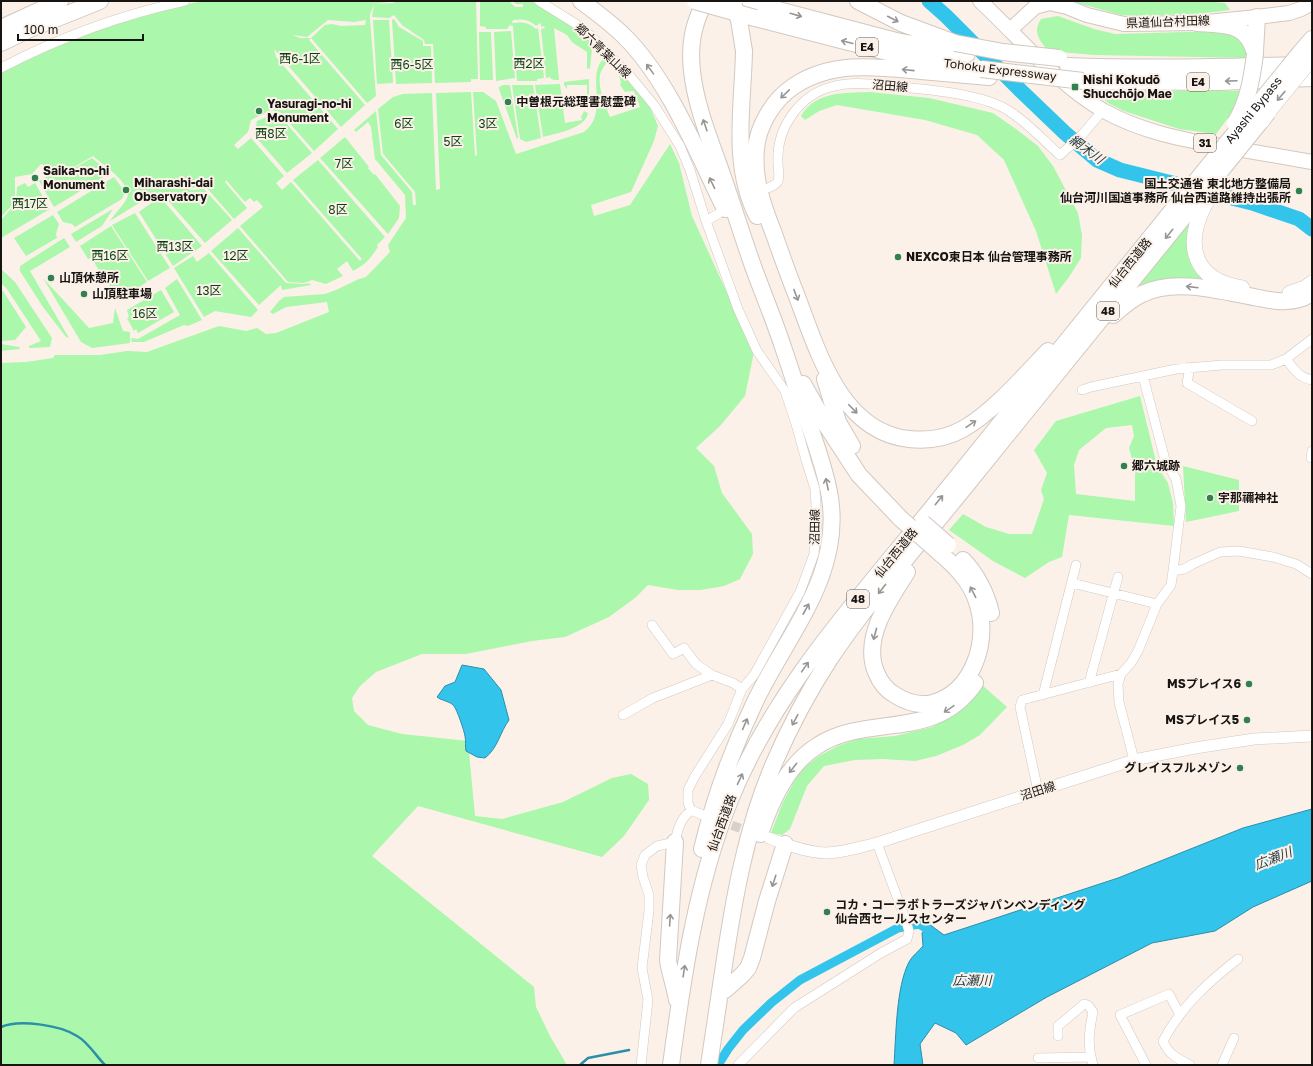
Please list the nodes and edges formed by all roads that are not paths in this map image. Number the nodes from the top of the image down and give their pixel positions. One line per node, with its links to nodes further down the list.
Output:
1 (60, 1): 15 (highway)
2 (100, 1): 18 (highway)
3 (185, 1): 23 (street)
4 (539, 1): 33 (street, 郷六青葉山線)
5 (581, 1): 35 (highway, one-way to 5)
6 (695, 1): 12 (highway, Tohoku Expressway / E4, bridge)
7 (705, 1): 35 (highway, one-way to 7)
8 (732, 1): 34 (highway, bridge)
9 (858, 1): 21 (highway, one-way to 21, bridge)
10 (980, 1): 16 (main road, 31)
11 (1312, 3): 13 (main road, 県道仙台村田線)
12 (753, 8): 21 (highway, Tohoku Expressway / E4, one-way to 21); 24 (highway, Tohoku Expressway / E4, one-way to 12)
13 (1257, 17): 14 (main road, 県道仙台村田線); 19 (highway)
14 (1197, 23): 16 (main road, 県道仙台村田線); 19 (highway)
15 (1, 28)
16 (1010, 30): 26 (main road, 31)
17 (1312, 39): 20 (highway, Ayashi Bypass / 48)
18 (1, 43)
19 (1255, 54): 29 (highway, bridge)
20 (1306, 56): 27 (highway, Ayashi Bypass / 48, one-way to 27, bridge); 29 (highway, Ayashi Bypass / 48, bridge)
21 (1063, 62): 22 (highway, E4)
22 (1312, 64)
23 (1, 68)
24 (985, 73): 25 (highway, E4, one-way to 24, bridge); 34 (highway, one-way to 34)
25 (1312, 78)
26 (1103, 110): 28 (main road, 31); 30 (street, 沼田線)
27 (1268, 112): 31 (highway, Ayashi Bypass / 48, bridge)
28 (1312, 162)
29 (1193, 184): 31 (highway, Ayashi Bypass / 48, bridge)
30 (768, 188)
31 (1192, 204): 36 (highway); 38 (highway, one-way to 31); 46 (highway, 仙台西道路 / 48, one-way to 46); 73 (highway, 仙台西道路 / 48, one-way to 31)
32 (718, 214): 33 (street)
33 (706, 221): 61 (street, 沼田線)
34 (782, 258): 38 (highway, one-way to 38)
35 (754, 268): 40 (highway)
36 (1312, 283)
37 (1312, 293): 46 (highway, one-way to 46)
38 (814, 339): 48 (highway)
39 (1312, 339): 41 (street)
40 (784, 349): 48 (highway); 73 (highway, one-way to 40)
41 (1286, 359): 42 (street); 44 (street)
42 (1190, 368): 43 (street); 47 (street)
43 (1143, 376): 45 (street); 51 (street)
44 (1312, 380)
45 (1082, 390)
46 (1022, 417): 49 (highway, one-way to 49); 78 (highway, 仙台西道路 / 48, one-way to 78)
47 (1252, 421)
48 (904, 515): 49 (highway, bridge)
49 (945, 549): 75 (highway, one-way to 75)
50 (1076, 565): 54 (street)
51 (1173, 571): 52 (street); 56 (street)
52 (1312, 574)
53 (1118, 577): 55 (street)
54 (1072, 582): 55 (street); 62 (street)
55 (1114, 593): 56 (street); 60 (street)
56 (1157, 604): 58 (street)
57 (652, 625): 59 (street)
58 (1121, 674): 60 (street); 65 (street)
59 (712, 676): 61 (street); 63 (street)
60 (1089, 683): 62 (street)
61 (742, 689): 67 (street, 沼田線)
62 (1043, 695): 66 (street)
63 (623, 715)
64 (1312, 736): 65 (street, 沼田線)
65 (1134, 760): 66 (street, 沼田線)
66 (1038, 791): 72 (street, 沼田線)
67 (691, 810): 68 (street); 70 (street)
68 (703, 815)
69 (769, 838): 71 (street, 沼田線)
70 (675, 842): 76 (highway, one-way to 70); 83 (street)
71 (786, 844): 72 (street, 沼田線); 75 (highway, one-way to 75)
72 (877, 844): 86 (street)
73 (688, 950): 76 (highway, 仙台西道路 / 48, one-way to 73)
74 (1238, 959): 77 (street)
75 (725, 990): 78 (highway)
76 (678, 1014): 84 (highway, 仙台西道路 / 48)
77 (1180, 1015): 87 (street); 88 (street)
78 (717, 1021): 85 (highway, 仙台西道路 / 48)
79 (1058, 1036): 82 (street)
80 (1234, 1038): 89 (street)
81 (1038, 1058): 82 (street)
82 (1092, 1061)
83 (641, 1065)
84 (671, 1065)
85 (710, 1065)
86 (738, 1065)
87 (1146, 1065)
88 (1190, 1065)
89 (1222, 1065)

